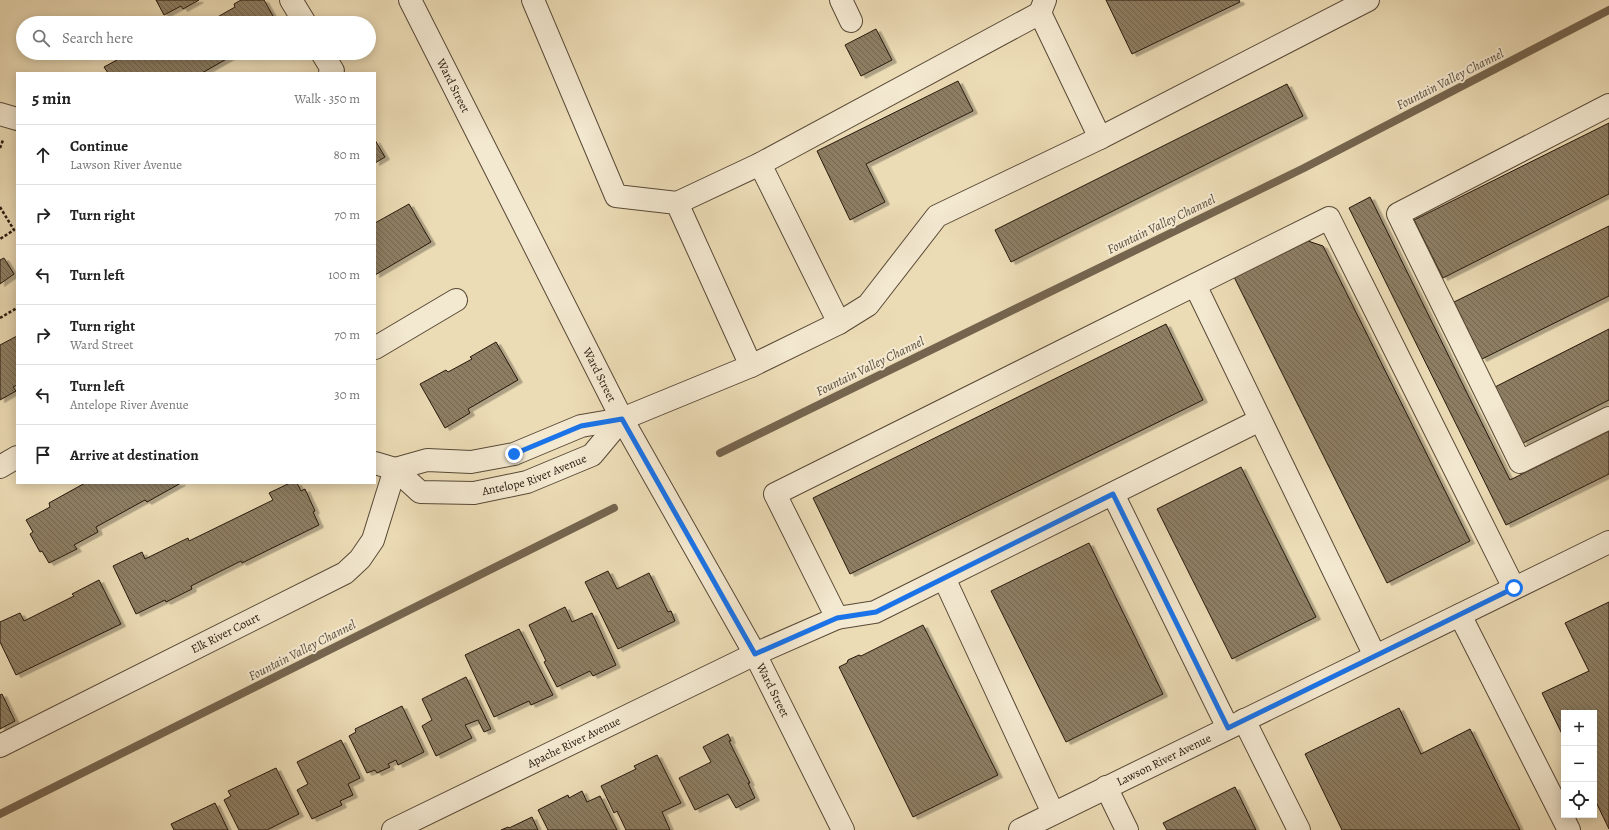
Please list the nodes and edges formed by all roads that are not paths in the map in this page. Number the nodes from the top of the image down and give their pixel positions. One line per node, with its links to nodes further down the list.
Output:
1 (291, 0): 7 (street)
2 (410, 0): 21 (street, Ward Street)
3 (533, 0): 14 (street)
4 (842, 0): 8 (street)
5 (1368, 0): 12 (street)
6 (1042, 7): 12 (street); 13 (street)
7 (301, 16)
8 (851, 20)
9 (1609, 105): 20 (street)
10 (0, 114): 11 (street)
11 (16, 119)
12 (1100, 138): 17 (street)
13 (760, 164): 14 (street); 17 (street)
14 (677, 203): 19 (street)
15 (1194, 285): 22 (street); 30 (street); 32 (street)
16 (456, 300): 18 (street)
17 (839, 323): 19 (street)
18 (376, 347)
19 (751, 366): 21 (street)
20 (1609, 418)
21 (622, 419): 26 (street, Antelope River Avenue); 26 (street, Antelope River Avenue); 33 (street, Ward Street)
22 (1260, 420): 27 (street, Apache River Avenue); 34 (street)
23 (16, 458): 25 (street)
24 (376, 463): 26 (street, Antelope River Avenue)
25 (0, 467)
26 (396, 469): 36 (street, Elk River Court)
27 (1113, 494): 29 (street, Apache River Avenue); 35 (street)
28 (1609, 542): 30 (street, Lawson River Avenue)
29 (944, 578): 32 (street, Apache River Avenue); 38 (street)
30 (1514, 588): 31 (street, Lawson River Avenue)
31 (1460, 615): 34 (street, Lawson River Avenue); 44 (street)
32 (837, 618): 33 (street, Apache River Avenue)
33 (755, 654): 39 (street, Apache River Avenue); 40 (street, Ward Street)
34 (1375, 656): 35 (street, Lawson River Avenue)
35 (1236, 724): 37 (street, Lawson River Avenue); 43 (street)
36 (0, 746)
37 (1106, 787): 38 (street, Lawson River Avenue); 42 (street)
38 (1053, 813): 41 (street, Lawson River Avenue)
39 (393, 830)
40 (843, 830)
41 (1020, 830)
42 (1127, 830)
43 (1299, 830)
44 (1569, 830)

